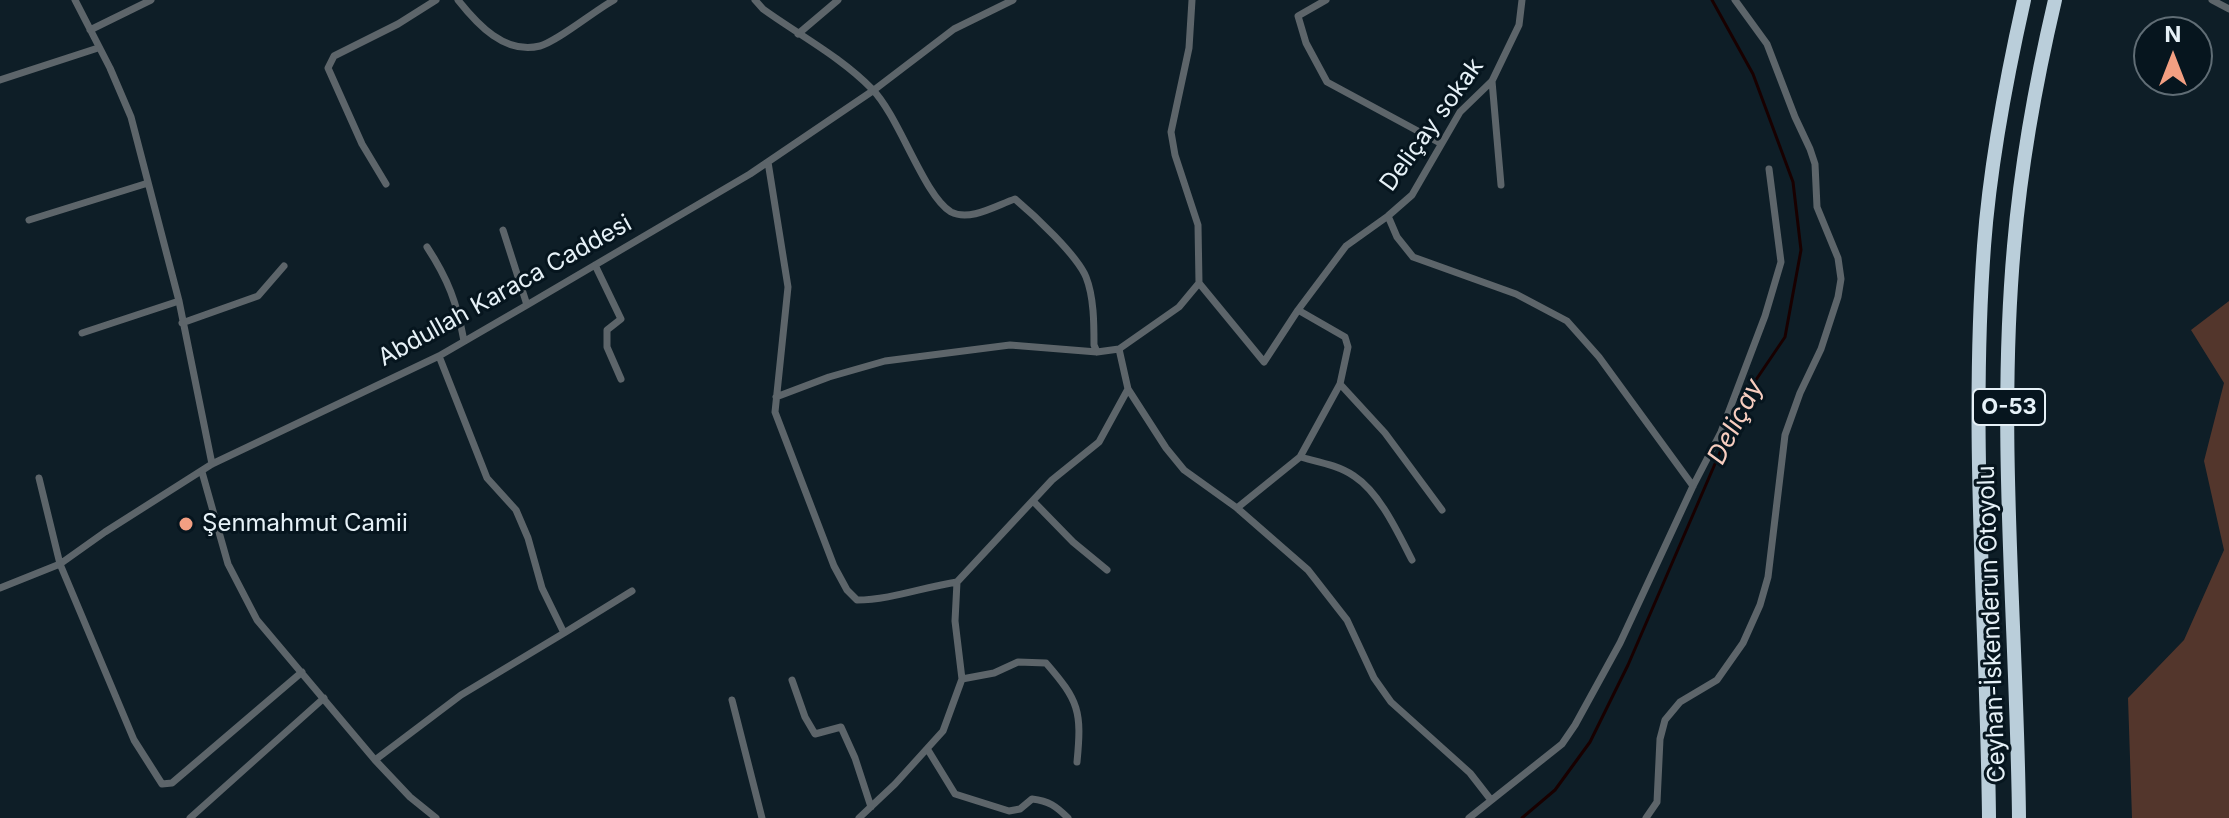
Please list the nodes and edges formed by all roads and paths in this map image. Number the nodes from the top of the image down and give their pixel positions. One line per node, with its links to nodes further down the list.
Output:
1 (75, 0): 17 (street)
2 (151, 0): 17 (street)
3 (436, 0): 27 (street)
4 (458, 0): 5 (street)
5 (614, 0)
6 (755, 0): 18 (street)
7 (838, 0): 18 (street)
8 (1013, 0): 22 (street, Abdullah Karaca Caddesi)
9 (1192, 0): 35 (street)
10 (1326, 0): 23 (street)
11 (1522, 0): 21 (street, Deliçay sokak)
12 (1735, 0): 82 (street)
13 (2024, 0): 83 (highway, Ceyhan-İskenderun Otoyolu / O-53)
14 (2055, 0): 84 (highway, Ceyhan-İskenderun Otoyolu / O-53)
15 (2212, 0): 16 (street)
16 (2229, 9)
17 (90, 30): 19 (street)
18 (798, 34): 22 (street)
19 (98, 48): 20 (street); 26 (street)
20 (0, 80)
21 (1492, 81): 23 (street, Deliçay sokak); 28 (street)
22 (874, 90): 24 (street, Abdullah Karaca Caddesi); 43 (street)
23 (1440, 143): 29 (street, Deliçay sokak)
24 (768, 162): 33 (street, Abdullah Karaca Caddesi); 48 (street)
25 (1769, 169): 53 (street)
26 (148, 183): 30 (street); 36 (street)
27 (386, 184)
28 (1501, 185)
29 (1388, 216): 38 (street, Deliçay sokak); 53 (street)
30 (29, 220)
31 (503, 230): 37 (street)
32 (427, 247): 41 (street)
33 (595, 265): 37 (street, Abdullah Karaca Caddesi); 45 (street)
34 (284, 266): 39 (street)
35 (1199, 283): 38 (street, Deliçay sokak); 42 (street)
36 (179, 301): 39 (street); 40 (street)
37 (527, 305): 41 (street, Abdullah Karaca Caddesi)
38 (1298, 310): 46 (street)
39 (182, 323): 50 (street)
40 (82, 333)
41 (464, 341): 44 (street, Abdullah Karaca Caddesi)
42 (1119, 349): 43 (street); 47 (street)
43 (1097, 352): 48 (street)
44 (439, 356): 50 (street, Abdullah Karaca Caddesi); 63 (street)
45 (621, 379)
46 (1340, 384): 49 (street); 56 (street)
47 (1128, 389): 54 (street); 55 (street)
48 (776, 397): 60 (street)
49 (1300, 457): 55 (street); 57 (street)
50 (212, 464): 51 (street, Abdullah Karaca Caddesi)
51 (202, 472): 58 (street, Abdullah Karaca Caddesi); 64 (street)
52 (39, 478): 58 (street)
53 (1693, 486): 72 (street)
54 (1033, 501): 59 (street); 60 (street)
55 (1237, 508): 72 (street)
56 (1442, 510)
57 (1412, 560)
58 (60, 564): 61 (street, Abdullah Karaca Caddesi); 64 (street)
59 (1107, 570)
60 (957, 582): 65 (street)
61 (0, 588)
62 (632, 591): 63 (street)
63 (564, 633): 70 (street)
64 (302, 672): 67 (street)
65 (962, 679): 69 (street); 71 (street)
66 (792, 680): 73 (street)
67 (324, 698): 70 (street); 75 (street)
68 (732, 700): 78 (street)
69 (928, 750): 73 (street); 80 (street)
70 (375, 760): 74 (street)
71 (1077, 762)
72 (1491, 800): 81 (street)
73 (871, 807): 79 (street)
74 (427, 811): 76 (street); 77 (street)
75 (190, 818)
76 (418, 818)
77 (436, 818)
78 (762, 818)
79 (859, 818)
80 (1068, 818)
81 (1469, 818)
82 (1646, 818)
83 (1989, 818)
84 (2019, 818)

